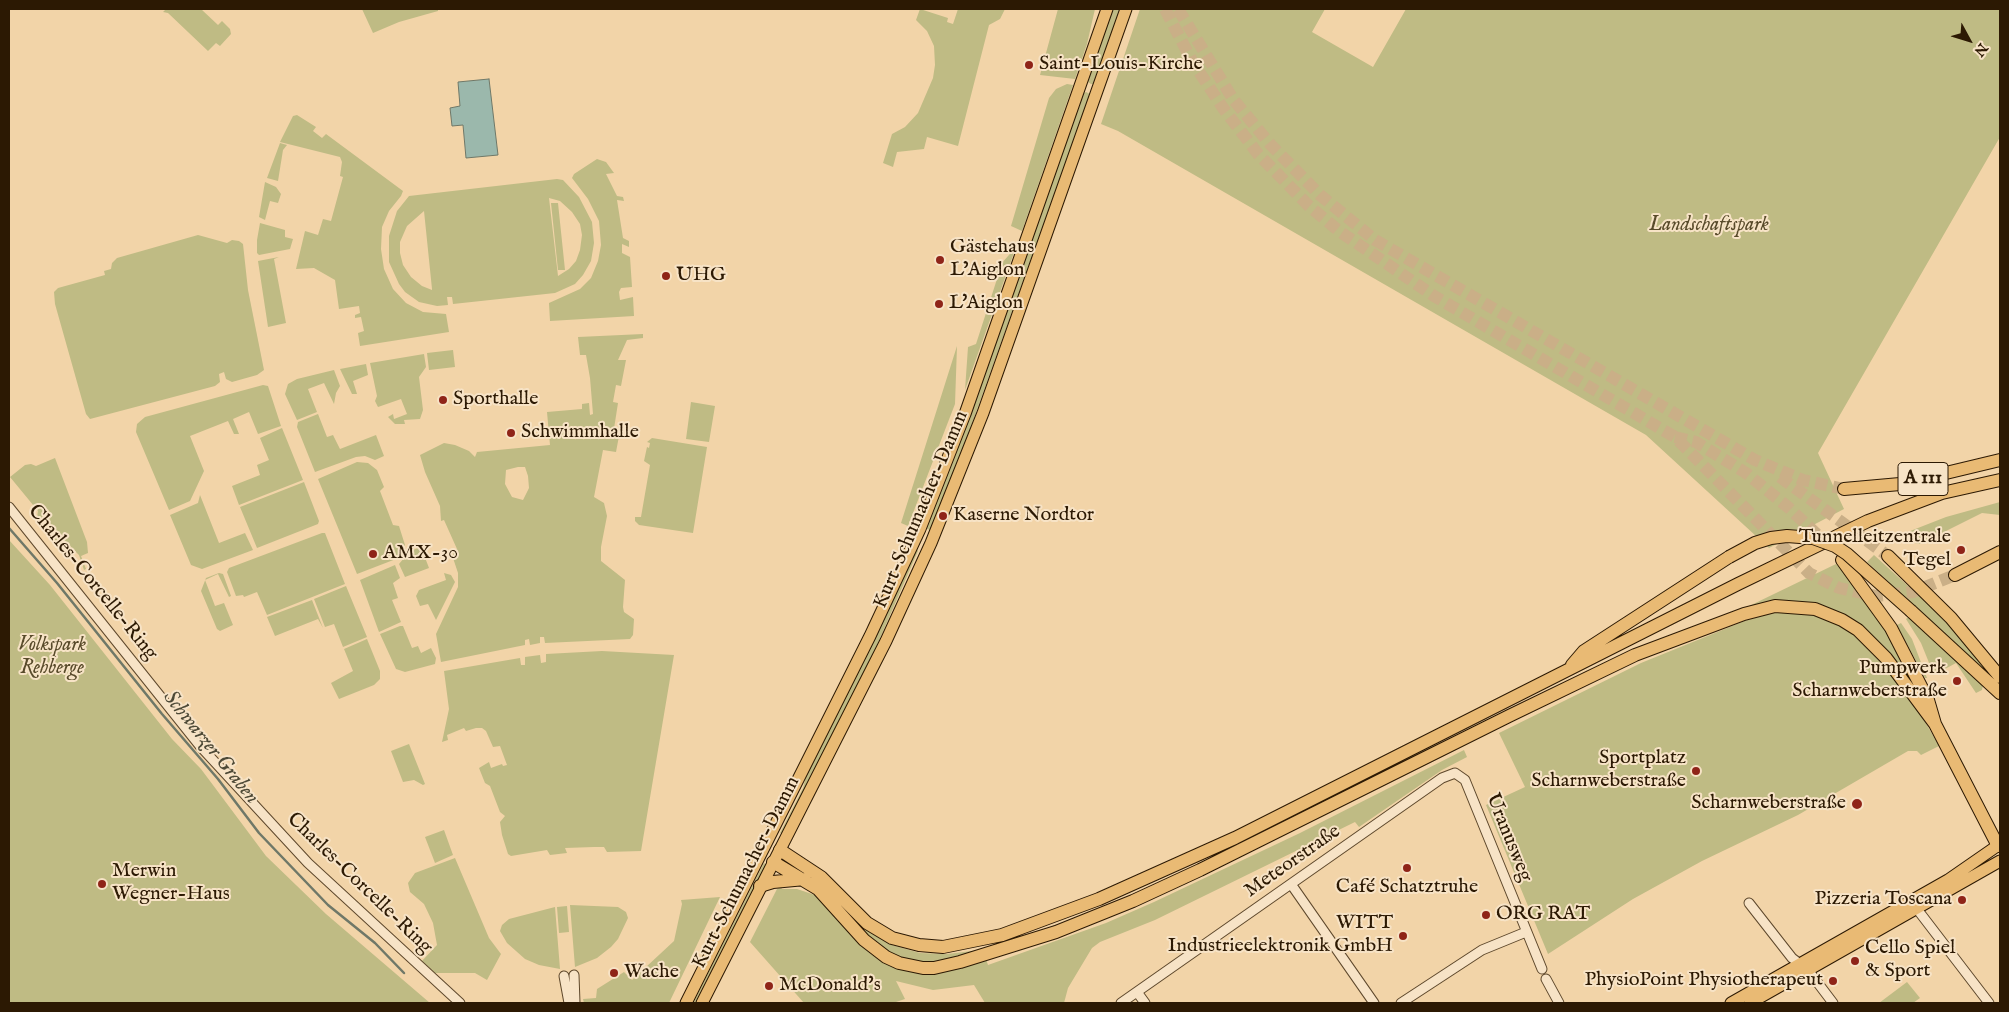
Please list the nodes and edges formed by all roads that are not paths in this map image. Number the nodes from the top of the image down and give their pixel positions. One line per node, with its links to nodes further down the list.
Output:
1 (1107, 9): 7 (main road, Kurt-Schumacher-Damm)
2 (1126, 9): 8 (main road, Kurt-Schumacher-Damm)
3 (2000, 460): 5 (highway, A 111)
4 (2000, 480): 13 (highway)
5 (1844, 488)
6 (9, 507): 33 (street, Charles-Corcelle-Ring)
7 (916, 537): 8 (main road); 19 (main road, Kurt-Schumacher-Damm)
8 (932, 543): 20 (main road, Kurt-Schumacher-Damm)
9 (2000, 552): 12 (highway)
10 (1888, 556): 14 (highway)
11 (1842, 560): 16 (highway)
12 (1955, 575)
13 (1567, 670): 15 (highway, bridge); 20 (highway)
14 (2000, 677)
15 (2000, 693)
16 (1935, 724): 18 (highway); 23 (highway)
17 (1462, 776): 24 (street, Meteorstraße); 28 (street, Uranusweg)
18 (2000, 846): 29 (main road)
19 (762, 850): 20 (main road); 22 (main road); 36 (main road, Kurt-Schumacher-Damm)
20 (780, 850): 22 (main road, Kurt-Schumacher-Damm)
21 (2000, 861): 27 (main road)
22 (773, 862): 23 (highway); 25 (main road, Kurt-Schumacher-Damm)
23 (804, 879): 25 (highway)
24 (1292, 884): 32 (street, Meteorstraße); 40 (street)
25 (760, 886): 37 (main road, Kurt-Schumacher-Damm)
26 (1749, 903): 29 (street)
27 (1917, 909): 29 (main road); 46 (street)
28 (1526, 932): 30 (street, Uranusweg); 41 (street)
29 (1803, 968): 43 (main road); 44 (main road); 45 (street)
30 (1542, 970)
31 (1546, 979): 42 (street)
32 (1137, 992): 38 (street, Meteorstraße); 39 (street)
33 (460, 1003)
34 (569, 1003): 35 (street)
35 (576, 1003)
36 (686, 1003)
37 (702, 1003)
38 (1121, 1003)
39 (1145, 1003)
40 (1374, 1003)
41 (1401, 1003)
42 (1559, 1003)
43 (1730, 1003)
44 (1750, 1003)
45 (1833, 1003)
46 (1989, 1003)

